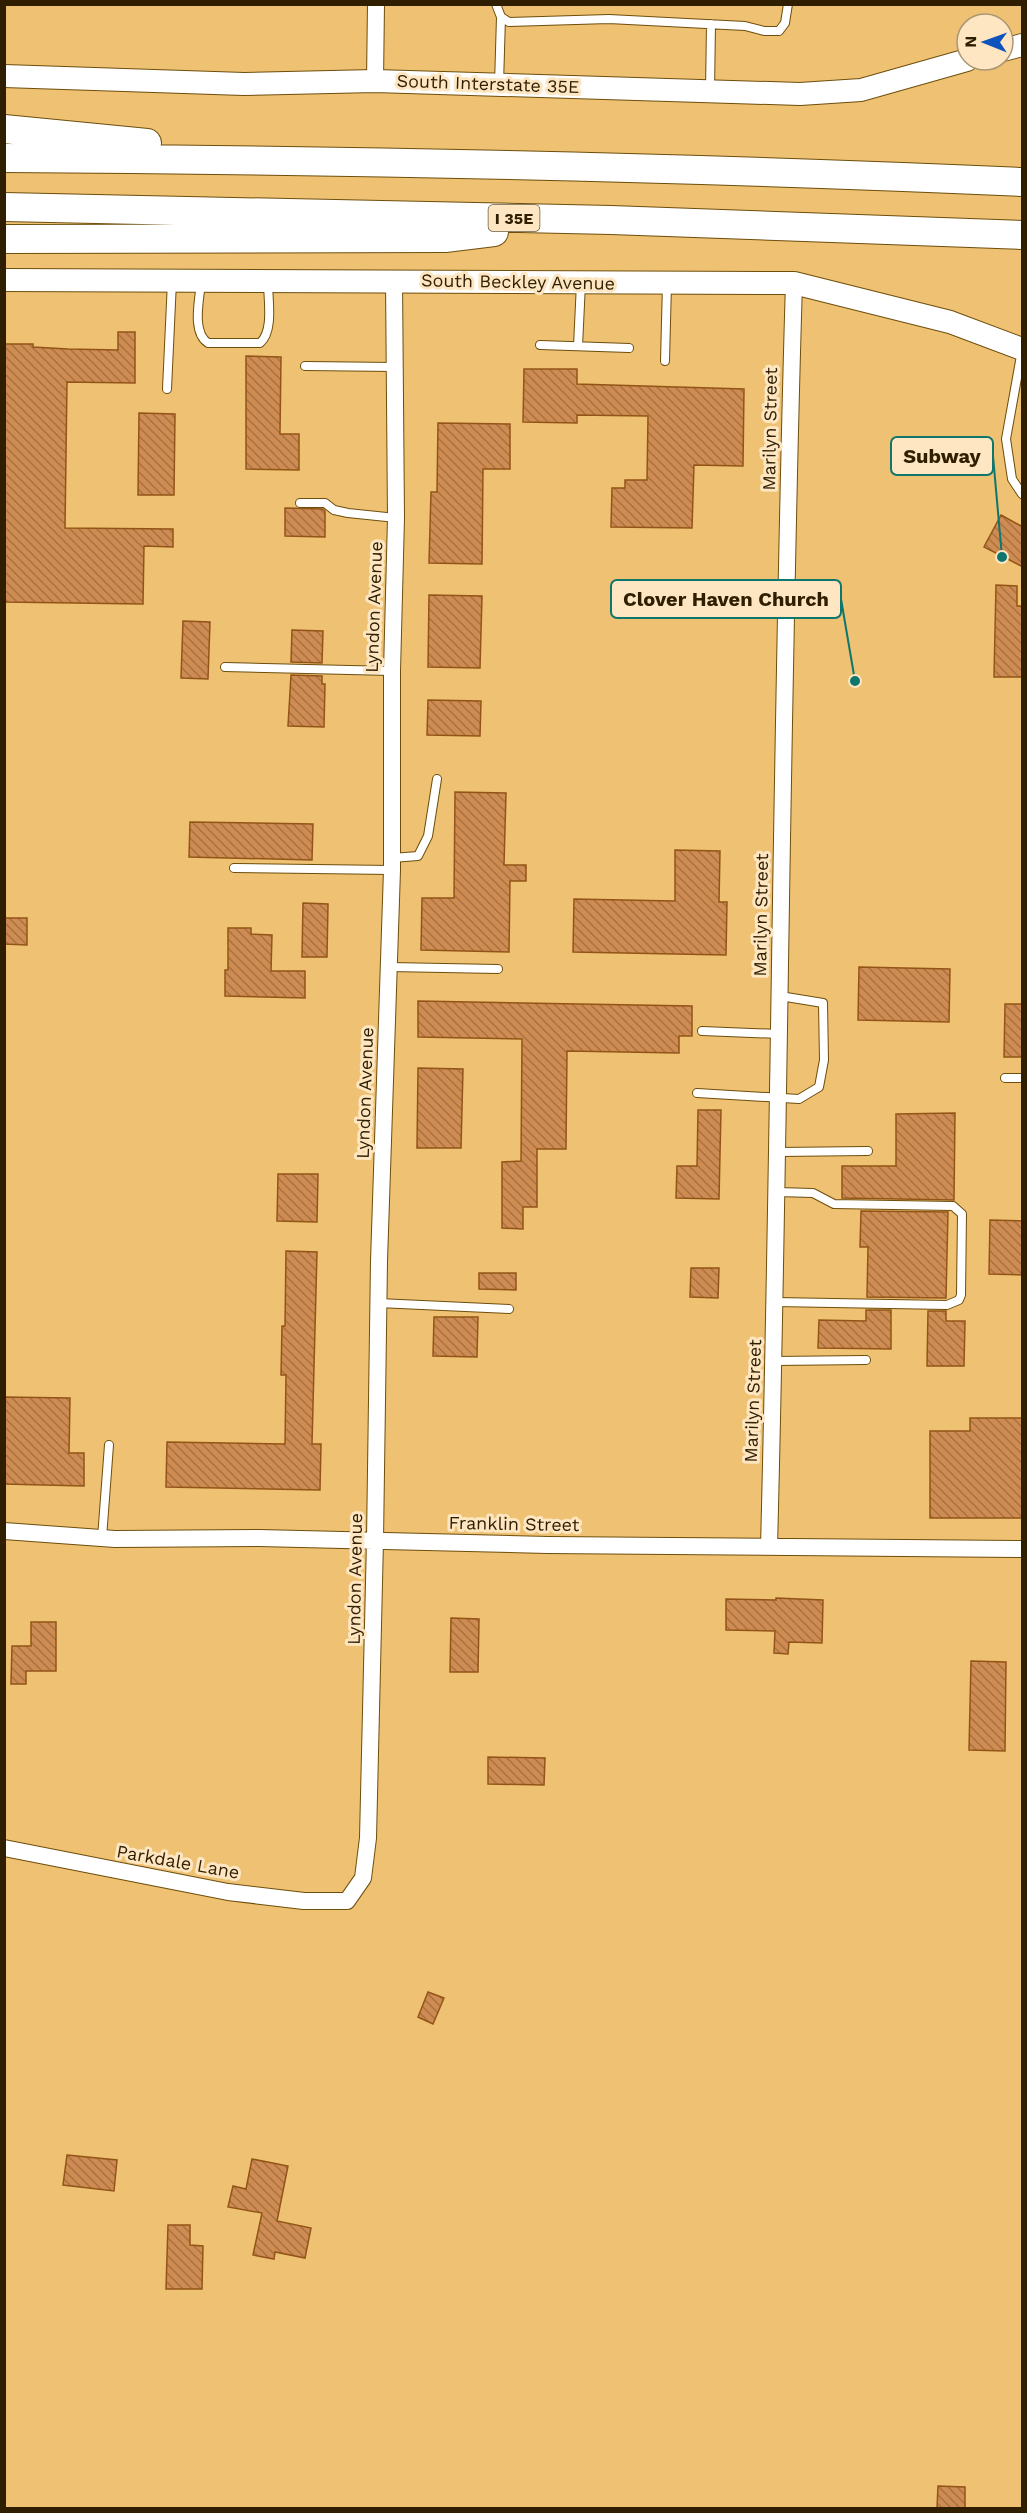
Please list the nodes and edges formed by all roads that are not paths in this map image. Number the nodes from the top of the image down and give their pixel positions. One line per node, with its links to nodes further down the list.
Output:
1 (376, 4): 8 (street)
2 (496, 4): 4 (lane)
3 (788, 4): 5 (lane)
4 (501, 17): 5 (lane); 9 (lane)
5 (711, 24): 10 (lane)
6 (955, 63): 10 (main road, South Interstate 35E)
7 (4, 76): 8 (main road, South Interstate 35E)
8 (375, 81): 9 (main road, South Interstate 35E)
9 (499, 85): 10 (main road, South Interstate 35E)
10 (710, 91)
11 (4, 129): 13 (highway)
12 (4, 158): 13 (highway)
13 (292, 160): 14 (highway)
14 (1023, 182)
15 (4, 207): 16 (highway, I 35E)
16 (611, 220): 17 (highway, I 35E); 18 (highway)
17 (1023, 235)
18 (4, 239)
19 (4, 280): 20 (main road, South Beckley Avenue)
20 (172, 280): 21 (main road, South Beckley Avenue); 34 (lane)
21 (201, 280): 22 (main road, South Beckley Avenue); 22 (lane)
22 (268, 280): 23 (main road, South Beckley Avenue)
23 (394, 280): 24 (main road, South Beckley Avenue); 33 (street, Lyndon Avenue)
24 (581, 283): 25 (main road, South Beckley Avenue); 28 (lane)
25 (667, 283): 26 (main road, South Beckley Avenue); 31 (lane)
26 (794, 284): 30 (main road, South Beckley Avenue); 45 (street, Marilyn Street)
27 (540, 345): 28 (lane)
28 (578, 346): 29 (lane)
29 (629, 348)
30 (1022, 349): 35 (lane)
31 (665, 361)
32 (305, 366): 33 (lane)
33 (395, 367): 37 (street, Lyndon Avenue)
34 (167, 390)
35 (1023, 494)
36 (300, 503): 37 (lane)
37 (396, 518): 39 (street, Lyndon Avenue)
38 (225, 667): 39 (lane)
39 (392, 670): 41 (street, Lyndon Avenue)
40 (437, 779): 41 (lane)
41 (392, 864): 42 (lane); 43 (street, Lyndon Avenue)
42 (234, 868)
43 (389, 966): 44 (lane); 56 (street, Lyndon Avenue)
44 (498, 969)
45 (780, 996): 47 (street, Marilyn Street); 51 (lane)
46 (702, 1031): 47 (lane)
47 (779, 1034): 51 (street, Marilyn Street)
48 (1005, 1078): 49 (lane)
49 (1023, 1078)
50 (697, 1093): 51 (lane)
51 (778, 1098): 53 (street, Marilyn Street)
52 (868, 1151): 53 (lane)
53 (778, 1152): 54 (street, Marilyn Street)
54 (777, 1192): 55 (street, Marilyn Street); 55 (lane)
55 (776, 1302): 59 (street, Marilyn Street)
56 (378, 1303): 57 (lane); 63 (street, Lyndon Avenue)
57 (509, 1310)
58 (866, 1360): 59 (lane)
59 (774, 1361): 64 (street, Marilyn Street)
60 (109, 1445): 62 (lane)
61 (4, 1531): 62 (street, Franklin Street)
62 (102, 1538): 63 (street, Franklin Street)
63 (375, 1540): 64 (street, Franklin Street); 67 (street, Lyndon Avenue)
64 (769, 1547): 65 (street, Franklin Street)
65 (1023, 1549)
66 (4, 1848): 67 (street, Parkdale Lane)
67 (347, 1901)

